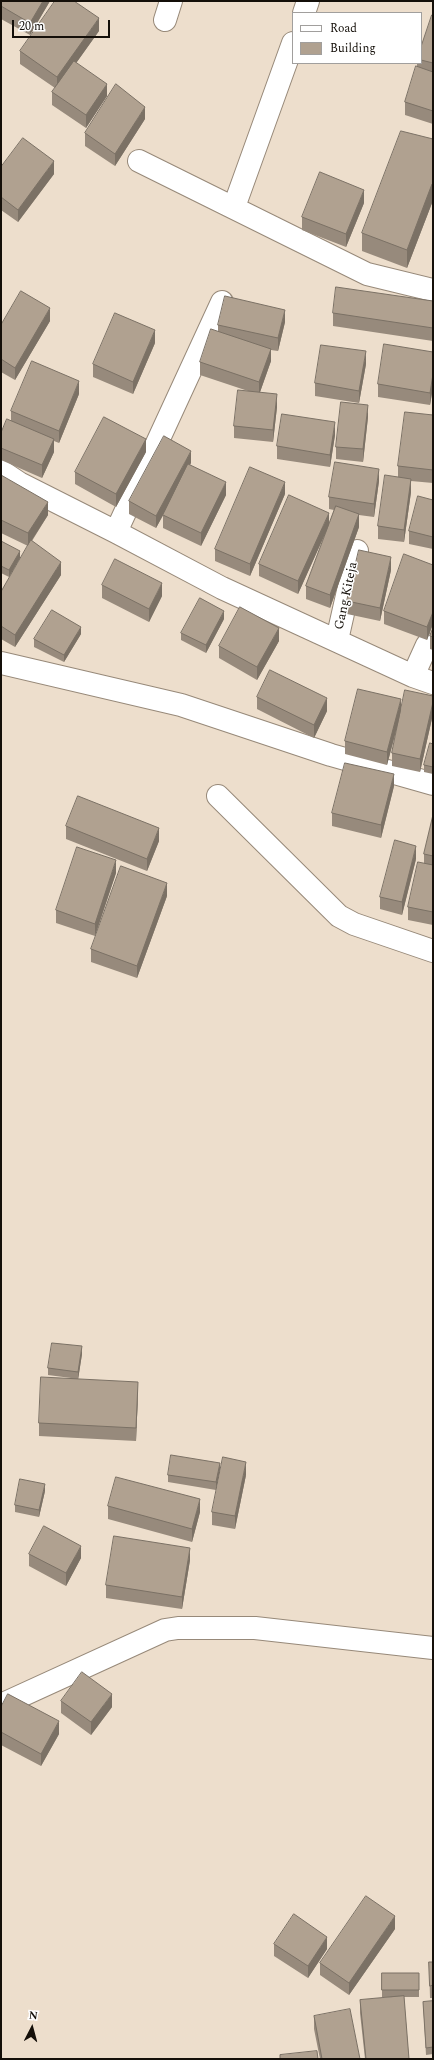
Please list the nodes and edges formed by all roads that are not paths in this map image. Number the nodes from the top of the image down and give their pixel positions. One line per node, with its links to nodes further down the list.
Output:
1 (308, 1): 2 (street)
2 (304, 12)
3 (292, 46): 5 (street)
4 (139, 161): 5 (street)
5 (234, 207): 6 (street)
6 (433, 290)
7 (222, 302): 9 (street)
8 (1, 471): 9 (street)
9 (116, 532): 11 (street)
10 (357, 551): 11 (street, Gang Kiteja)
11 (337, 640): 14 (street)
12 (427, 645): 14 (street)
13 (1, 663): 15 (street)
14 (423, 679)
15 (433, 784)
16 (218, 796): 17 (street)
17 (433, 951)
18 (433, 1648): 19 (street)
19 (1, 1705)

